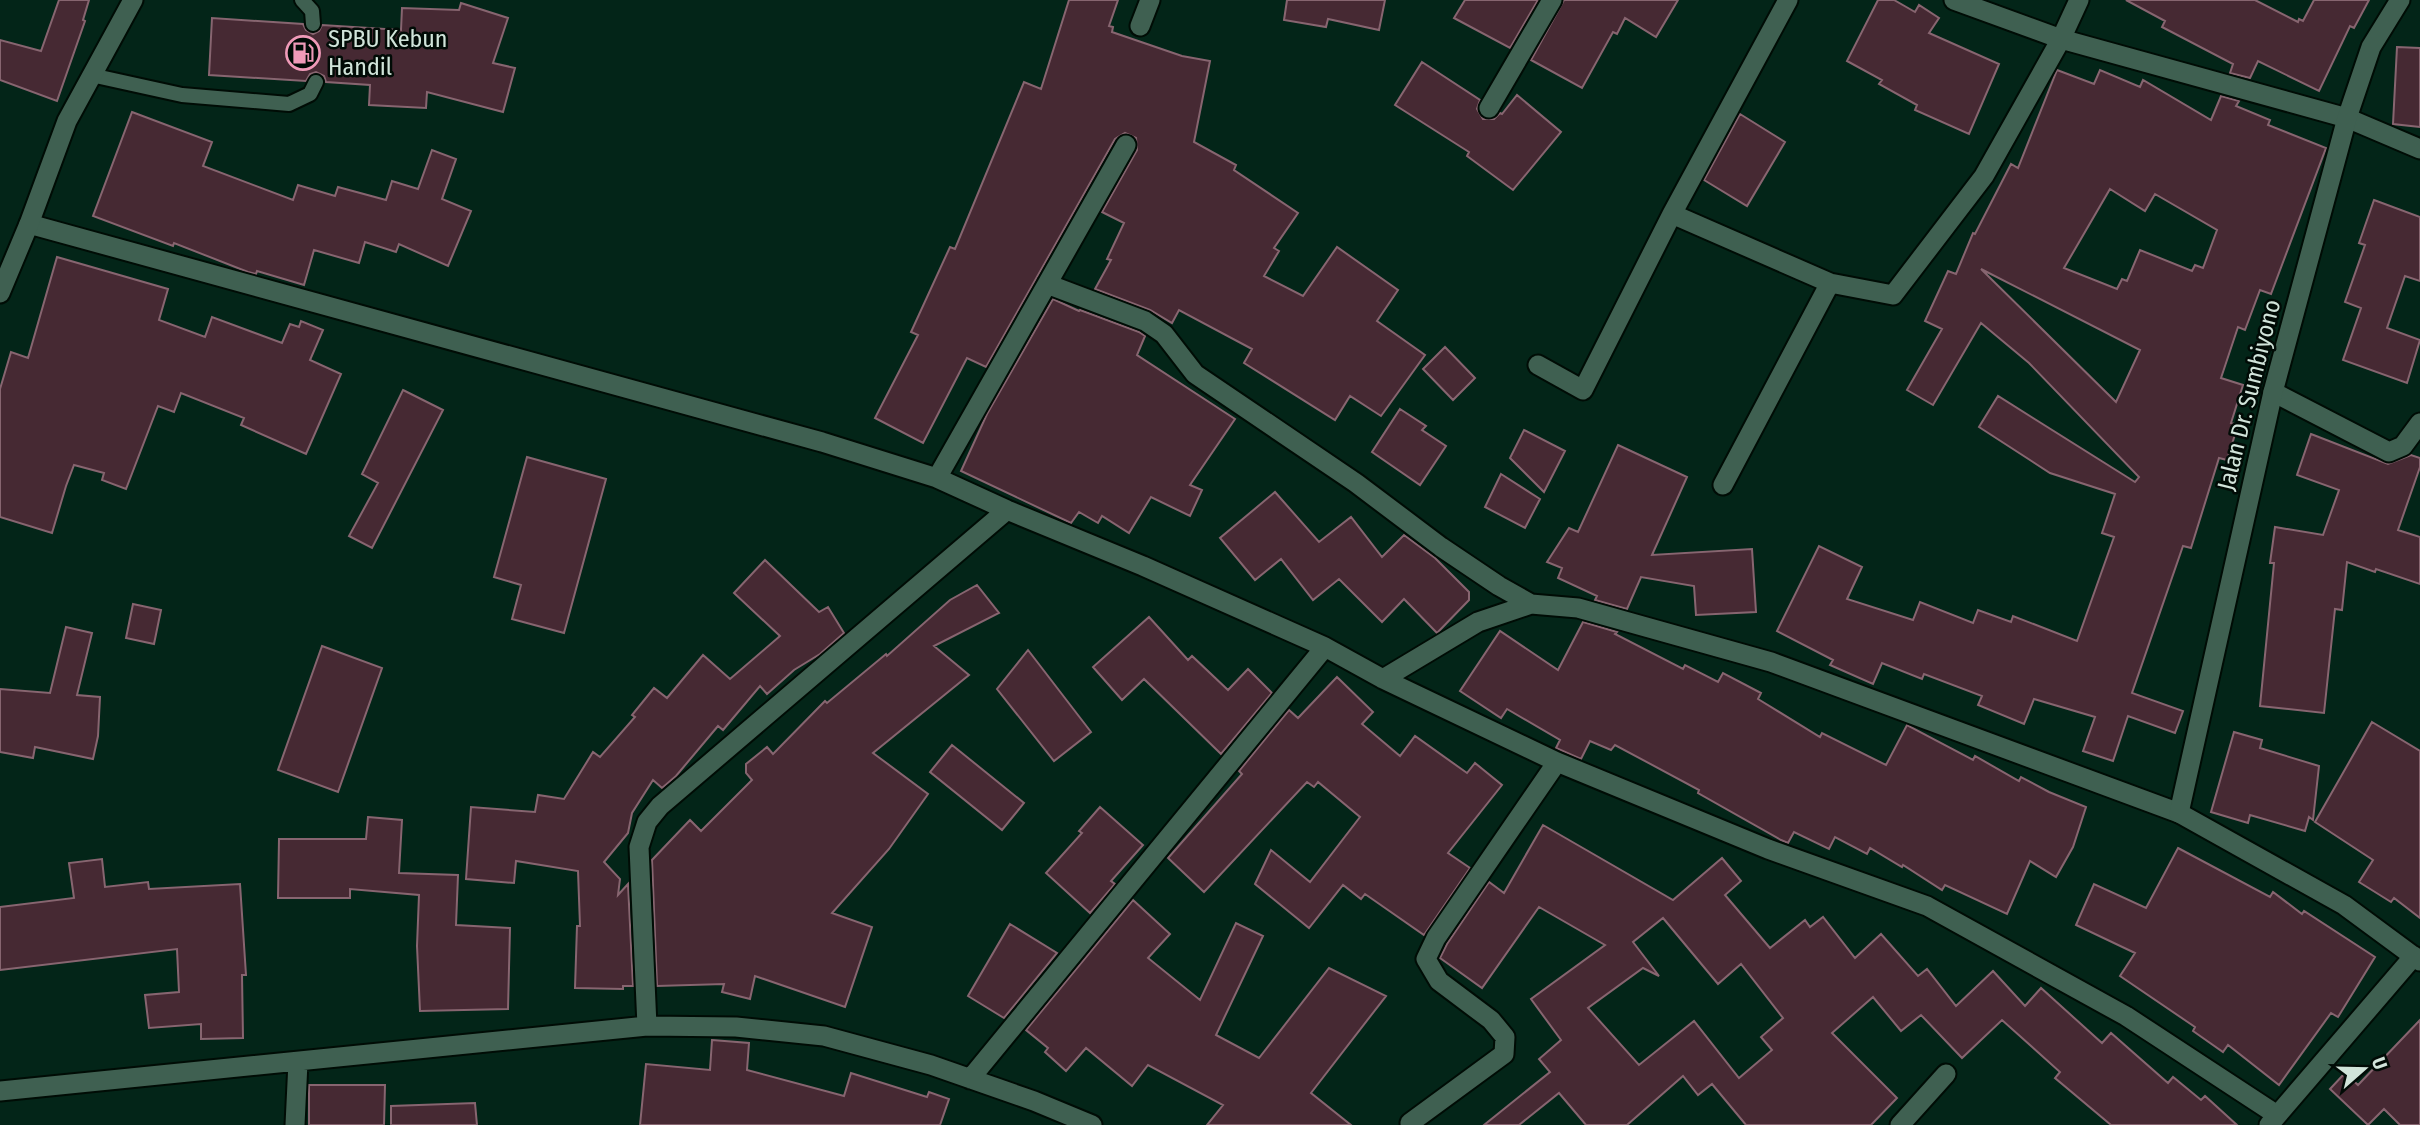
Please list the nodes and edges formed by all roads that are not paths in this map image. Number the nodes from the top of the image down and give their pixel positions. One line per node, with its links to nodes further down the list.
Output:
1 (133, 0): 12 (street)
2 (302, 0): 9 (lane)
3 (1150, 0): 10 (street)
4 (1552, 0): 14 (street)
5 (1788, 0): 18 (street)
6 (1954, 0): 11 (street)
7 (2079, 0): 11 (street)
8 (2400, 0): 15 (street, Jalan Dr. Sumbiyono)
9 (313, 24)
10 (1140, 26)
11 (2061, 39): 15 (street); 20 (street)
12 (91, 75): 13 (lane); 19 (street)
13 (316, 82)
14 (1489, 108)
15 (2347, 118): 17 (street); 24 (street, Jalan Dr. Sumbiyono)
16 (1126, 145): 21 (street)
17 (2420, 149)
18 (1672, 214): 20 (street); 23 (street)
19 (29, 224): 22 (street); 26 (street)
20 (1830, 283): 27 (street)
21 (1047, 284): 26 (street); 29 (street)
22 (0, 293)
23 (1538, 365)
24 (2273, 392): 25 (street); 33 (street, Jalan Dr. Sumbiyono)
25 (2420, 423)
26 (937, 478): 28 (street)
27 (1723, 485)
28 (1007, 510): 30 (street); 35 (street)
29 (1531, 604): 31 (street); 33 (street)
30 (1325, 647): 31 (street); 38 (street)
31 (1383, 679): 32 (street)
32 (1558, 762): 40 (street); 41 (street)
33 (2179, 813): 34 (street)
34 (2417, 958): 40 (street)
35 (647, 1026): 36 (street); 38 (street)
36 (298, 1062): 39 (street); 42 (street)
37 (1947, 1074): 44 (street)
38 (970, 1079): 43 (street)
39 (0, 1091)
40 (2273, 1120)
41 (1410, 1123)
42 (295, 1125)
43 (1092, 1125)
44 (1900, 1125)

